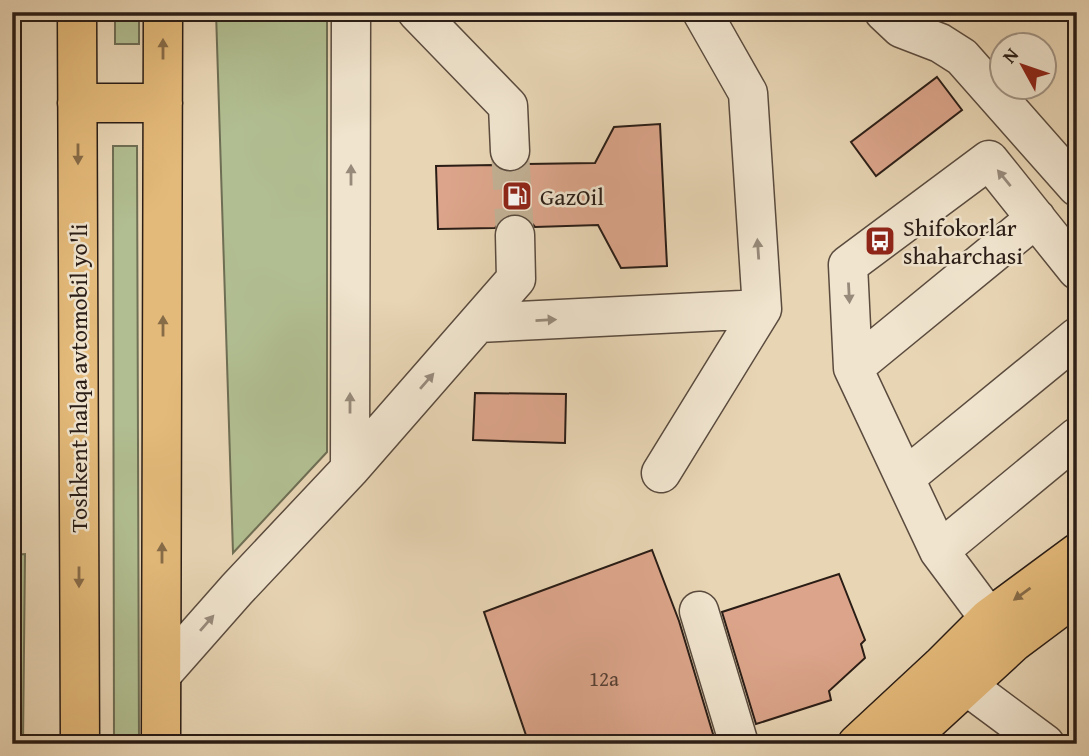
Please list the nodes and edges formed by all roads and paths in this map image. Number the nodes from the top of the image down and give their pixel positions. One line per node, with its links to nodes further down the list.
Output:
1 (77, 12): 7 (main road, Toshkent halqa avtomobil yo'li)
2 (163, 12): 8 (main road, one-way to 2)
3 (351, 12): 19 (street, one-way to 3)
4 (417, 12): 9 (street)
5 (702, 12): 14 (street, one-way to 5)
6 (884, 12): 10 (street)
7 (77, 103): 8 (main road); 29 (main road, Toshkent halqa avtomobil yo'li, one-way to 29)
8 (163, 103): 27 (main road, one-way to 8)
9 (510, 151)
10 (1077, 187)
11 (1036, 218): 13 (street); 17 (street); 17 (street, one-way to 17)
12 (514, 235): 15 (street)
13 (1077, 270)
14 (762, 309): 15 (street, one-way to 14); 20 (street)
15 (478, 323): 19 (street, one-way to 15)
16 (1077, 337): 21 (street)
17 (853, 368): 21 (street)
18 (1077, 437): 22 (street)
19 (350, 469): 27 (street, one-way to 19)
20 (661, 473)
21 (906, 477): 22 (street)
22 (939, 551): 26 (street)
23 (1077, 554): 26 (main road, one-way to 26)
24 (1077, 595): 26 (main road)
25 (699, 611): 31 (street)
26 (1002, 630): 28 (main road); 32 (main road)
27 (162, 674): 30 (main road)
28 (967, 686): 33 (main road); 34 (street)
29 (80, 744)
30 (161, 744)
31 (739, 744)
32 (857, 744)
33 (903, 744)
34 (1045, 744)

